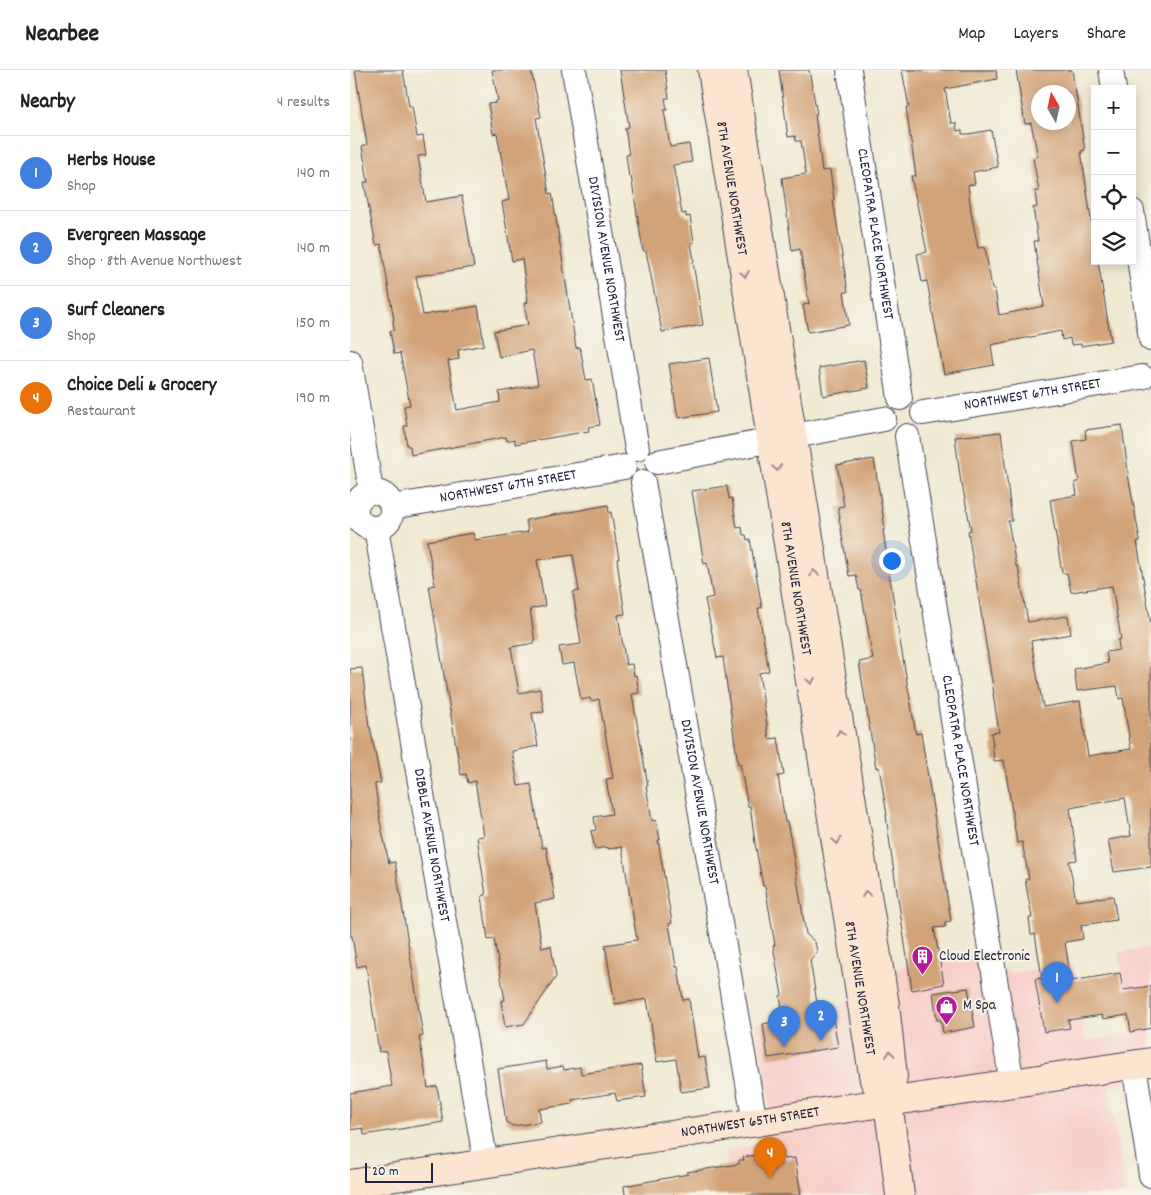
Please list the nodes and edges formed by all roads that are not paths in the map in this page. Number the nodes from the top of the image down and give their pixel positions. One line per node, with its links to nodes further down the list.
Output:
1 (574, 70): 16 (street, DIVISION AVENUE NORTHWEST)
2 (712, 70): 15 (main road, 8TH AVENUE NORTHWEST, one-way to 15)
3 (733, 70): 15 (main road, 8TH AVENUE NORTHWEST)
4 (849, 70): 11 (street, CLEOPATRA PLACE NORTHWEST)
5 (1112, 70): 6 (street)
6 (1114, 85)
7 (1133, 220): 8 (street)
8 (1151, 339)
9 (350, 362): 17 (street)
10 (1148, 377): 12 (street, NORTHWEST 67TH STREET)
11 (900, 398): 12 (street); 13 (street)
12 (922, 413): 14 (street)
13 (884, 419): 14 (street); 15 (street, NORTHWEST 67TH STREET)
14 (907, 436): 22 (street, CLEOPATRA PLACE NORTHWEST)
15 (782, 438): 16 (street, NORTHWEST 67TH STREET); 23 (main road, 8TH AVENUE NORTHWEST)
16 (639, 459): 18 (street, NORTHWEST 67TH STREET); 24 (street, DIVISION AVENUE NORTHWEST)
17 (371, 491): 18 (street); 19 (street)
18 (392, 507): 20 (street)
19 (353, 512): 20 (street)
20 (376, 528): 25 (street, DIBBLE AVENUE NORTHWEST)
21 (1142, 1063): 22 (main road, NORTHWEST 65TH STREET); 26 (street)
22 (1012, 1084): 23 (main road, NORTHWEST 65TH STREET)
23 (888, 1102): 24 (main road, NORTHWEST 65TH STREET); 28 (main road, 8TH AVENUE NORTHWEST)
24 (755, 1123): 25 (main road, NORTHWEST 65TH STREET)
25 (486, 1164): 27 (main road, NORTHWEST 65TH STREET)
26 (1151, 1175)
27 (350, 1184)
28 (900, 1195)

